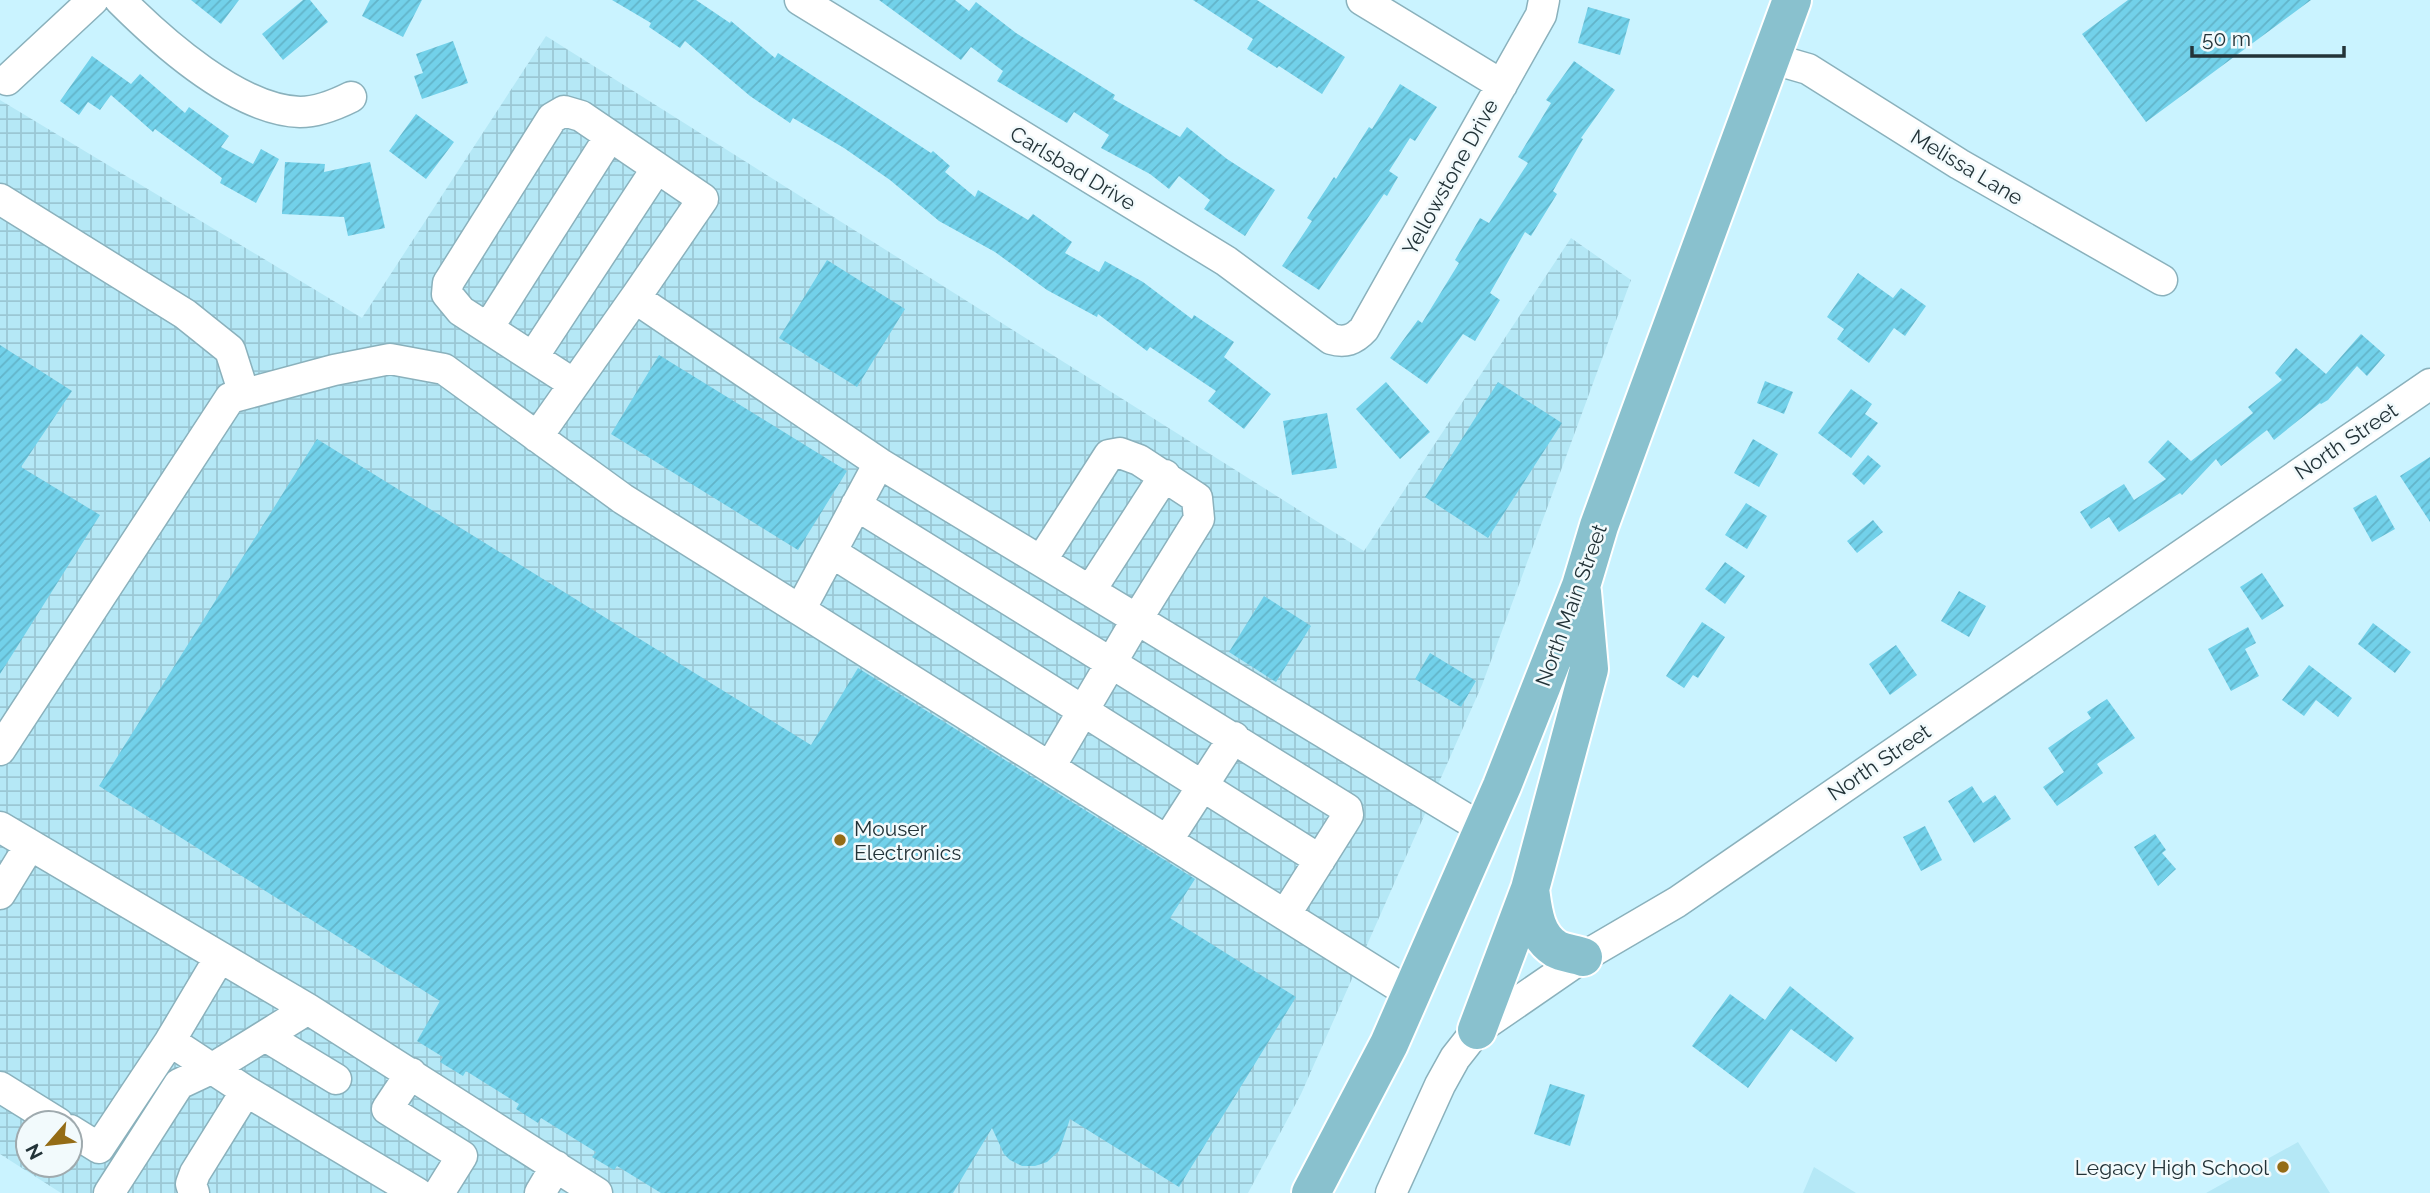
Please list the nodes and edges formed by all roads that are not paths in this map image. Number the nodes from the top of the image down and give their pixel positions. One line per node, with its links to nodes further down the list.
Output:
1 (93, 0): 8 (street)
2 (120, 0): 10 (street)
3 (800, 0): 17 (street, Carlsbad Drive)
4 (1363, 0): 9 (street)
5 (1544, 0): 9 (street, Yellowstone Drive)
6 (1792, 0): 7 (main road, North Main Street)
7 (1770, 58): 14 (street, Melissa Lane); 28 (main road, North Main Street)
8 (7, 80)
9 (1502, 85): 17 (street, Yellowstone Drive)
10 (351, 97)
11 (610, 136): 12 (street); 16 (street); 16 (street)
12 (657, 168): 15 (street); 18 (street)
13 (0, 199): 21 (street)
14 (2162, 280)
15 (635, 298): 19 (street); 23 (street)
16 (488, 328): 18 (street)
17 (1341, 342)
18 (533, 357): 19 (street)
19 (575, 384): 22 (street)
20 (2430, 384): 47 (street, North Street)
21 (244, 394): 22 (street); 35 (street)
22 (537, 437): 30 (street)
23 (879, 463): 25 (street); 27 (street)
24 (1165, 475): 27 (street); 29 (street); 31 (street)
25 (856, 505): 26 (street); 32 (street)
26 (831, 552): 30 (street); 33 (street)
27 (1041, 561): 29 (street)
28 (1581, 586): 39 (main road, North Main Street); 43 (main road)
29 (1090, 591): 31 (street)
30 (800, 610): 36 (street)
31 (1137, 620): 32 (street); 39 (street)
32 (1112, 662): 33 (street); 34 (street)
33 (1083, 711): 36 (street); 37 (street)
34 (1234, 737): 37 (street); 42 (street)
35 (0, 750)
36 (1051, 767): 40 (street)
37 (1202, 786): 40 (street); 42 (street)
38 (0, 827): 41 (street)
39 (1483, 829): 48 (main road, North Main Street)
40 (1167, 841): 45 (street)
41 (30, 845): 44 (street); 46 (street)
42 (1320, 860): 45 (street)
43 (1530, 890): 47 (main road); 50 (main road)
44 (0, 894)
45 (1285, 915): 48 (street)
46 (220, 957): 49 (street); 52 (street)
47 (1583, 957): 50 (street, North Street)
48 (1411, 994): 67 (main road, North Main Street)
49 (308, 1009): 51 (street); 54 (street)
50 (1477, 1030): 68 (street, North Street)
51 (265, 1036): 53 (street); 55 (street)
52 (170, 1041): 53 (street); 59 (street)
53 (213, 1068): 57 (street); 61 (street)
54 (411, 1073): 60 (street); 64 (street)
55 (336, 1079)
56 (0, 1087): 58 (street)
57 (246, 1091): 62 (street); 63 (street)
58 (35, 1109)
59 (84, 1139)
60 (556, 1166): 65 (street); 66 (street)
61 (109, 1193)
62 (194, 1193)
63 (416, 1193)
64 (439, 1193)
65 (540, 1193)
66 (597, 1193)
67 (1311, 1193)
68 (1391, 1193)

